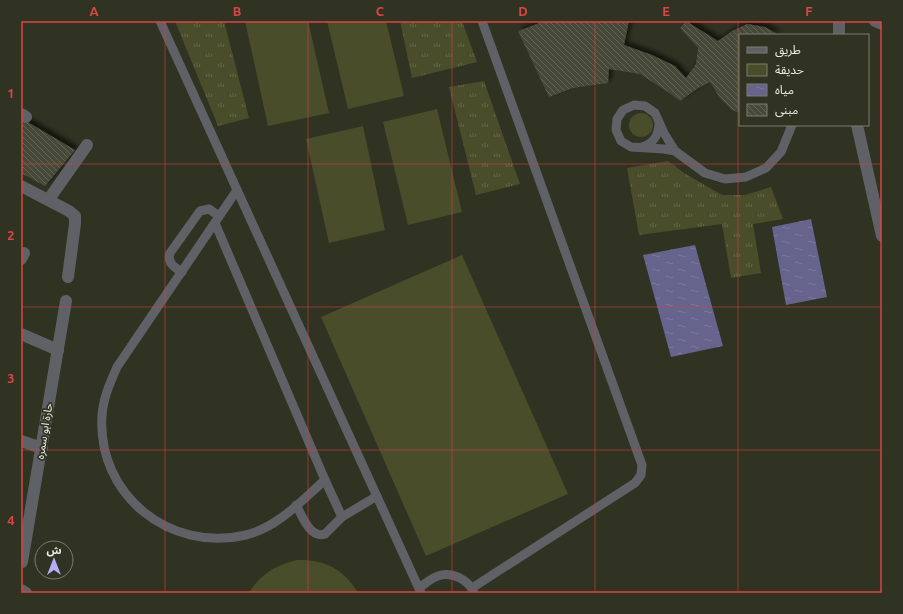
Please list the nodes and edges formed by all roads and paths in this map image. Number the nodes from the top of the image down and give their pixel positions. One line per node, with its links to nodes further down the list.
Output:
1 (160, 21): 14 (lane)
2 (482, 21): 33 (lane)
3 (839, 21): 6 (street)
4 (875, 21): 5 (street)
5 (882, 24)
6 (839, 34)
7 (659, 124): 11 (lane); 11 (lane); 12 (lane)
8 (792, 126): 12 (lane)
9 (857, 126): 17 (street)
10 (87, 145): 15 (street)
11 (642, 148): 12 (lane)
12 (675, 151)
13 (21, 186): 15 (street)
14 (237, 190): 16 (lane); 26 (lane)
15 (49, 200): 19 (street)
16 (217, 219): 18 (lane); 18 (lane); 25 (lane)
17 (882, 236)
18 (182, 272): 27 (lane)
19 (68, 277)
20 (66, 301): 22 (street, حارة ابو سمره)
21 (21, 334): 22 (street)
22 (58, 350): 24 (street, حارة ابو سمره)
23 (21, 441): 24 (street)
24 (42, 448): 28 (street, حارة ابو سمره)
25 (325, 480): 27 (lane); 29 (lane)
26 (377, 496): 29 (lane); 32 (lane)
27 (296, 505): 29 (lane)
28 (26, 509): 30 (street, حارة ابو سمره)
29 (342, 516)
30 (22, 562)
31 (21, 590): 34 (street)
32 (420, 590): 33 (lane)
33 (473, 591)
34 (26, 593)

